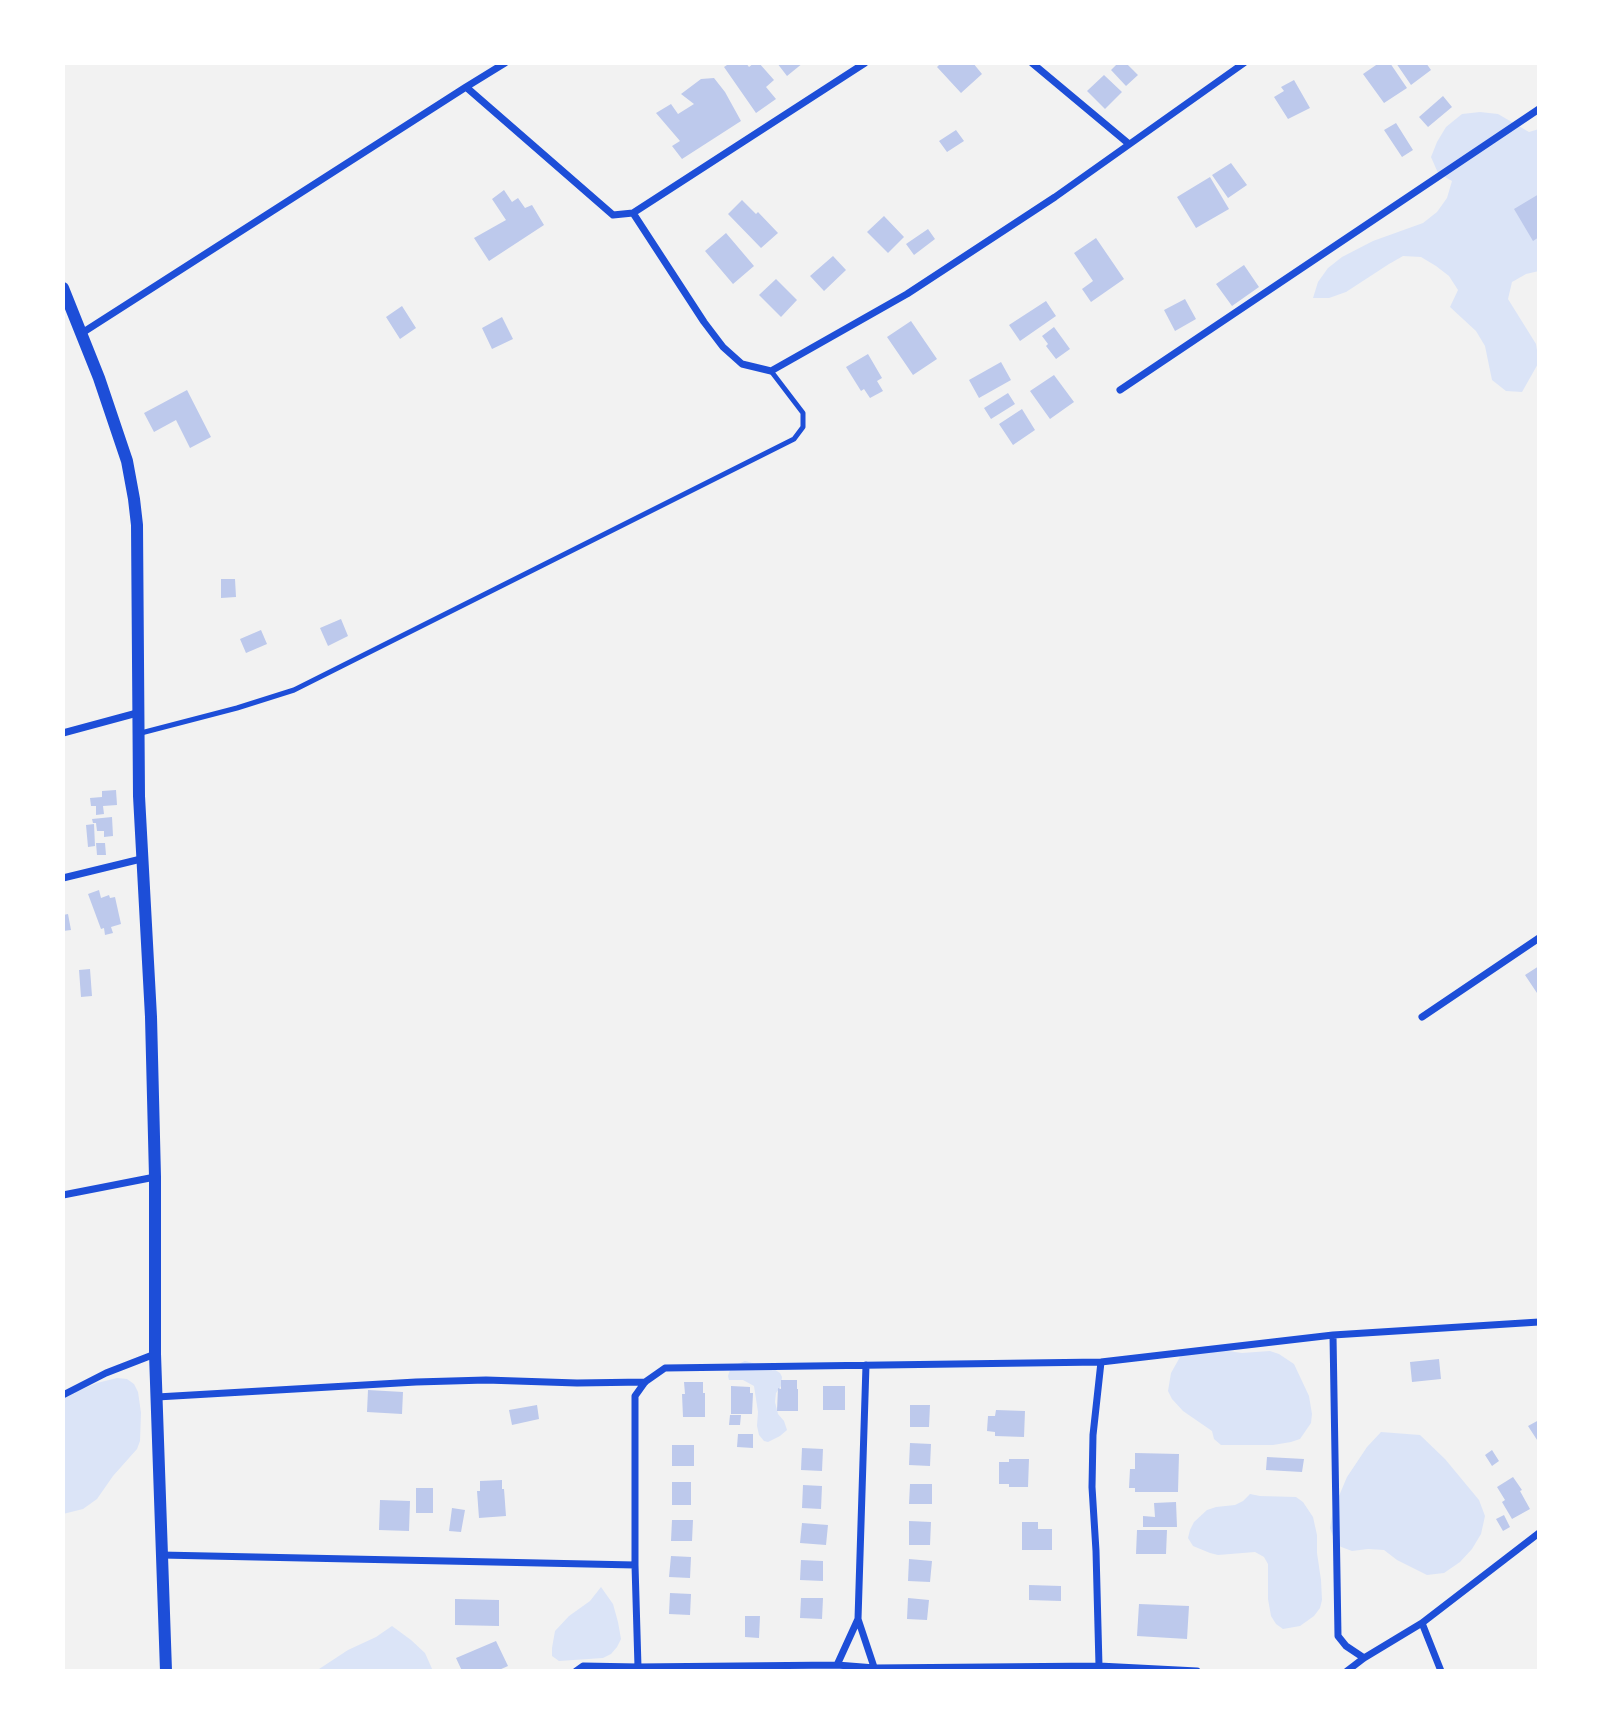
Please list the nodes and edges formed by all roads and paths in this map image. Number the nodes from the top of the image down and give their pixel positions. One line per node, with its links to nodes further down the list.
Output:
1 (505, 63): 5 (street)
2 (865, 63): 8 (street)
3 (1032, 63): 7 (street)
4 (1244, 63): 7 (street)
5 (466, 87): 8 (street); 10 (street)
6 (1539, 109): 12 (street)
7 (1129, 144): 11 (street)
8 (633, 213): 11 (street)
9 (63, 288): 10 (street)
10 (82, 333): 13 (street)
11 (771, 371): 15 (lane)
12 (1120, 390)
13 (137, 713): 14 (street); 15 (street)
14 (63, 733)
15 (138, 734): 16 (street)
16 (141, 859): 17 (street); 20 (street)
17 (63, 878)
18 (1539, 938): 19 (street)
19 (1422, 1017)
20 (155, 1177): 21 (street); 24 (street)
21 (63, 1195)
22 (1539, 1322): 23 (street)
23 (1333, 1335): 25 (street); 35 (street)
24 (155, 1354): 28 (street); 29 (street)
25 (1101, 1362): 26 (street); 38 (street)
26 (866, 1365): 27 (street); 33 (street)
27 (645, 1382): 29 (street); 32 (street)
28 (63, 1395)
29 (157, 1397): 31 (street)
30 (1539, 1533): 34 (street)
31 (161, 1555): 32 (street); 40 (street)
32 (635, 1565): 37 (street)
33 (858, 1619): 36 (street); 39 (street)
34 (1422, 1623): 35 (street); 44 (street)
35 (1364, 1658): 43 (street)
36 (837, 1665): 37 (street); 39 (street)
37 (638, 1667): 41 (street)
38 (1100, 1667): 39 (street); 42 (street)
39 (875, 1669)
40 (166, 1671)
41 (576, 1671)
42 (1197, 1671)
43 (1347, 1671)
44 (1441, 1671)

